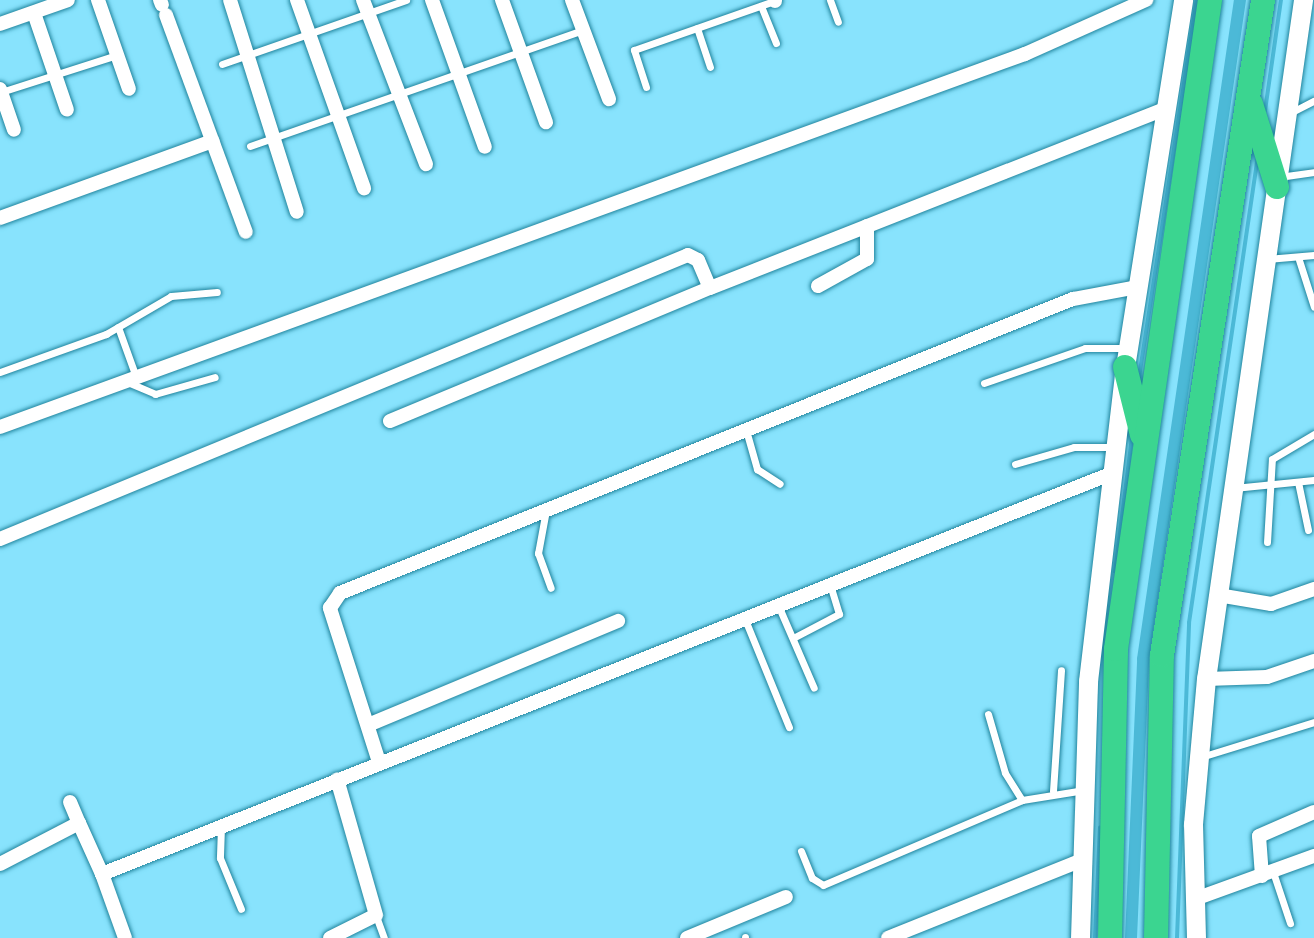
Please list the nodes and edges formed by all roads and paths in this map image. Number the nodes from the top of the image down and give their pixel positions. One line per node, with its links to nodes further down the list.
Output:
1 (68, 0): 18 (street)
2 (97, 0): 27 (street)
3 (230, 0): 26 (street)
4 (298, 0): 23 (street)
5 (406, 0): 15 (lane)
6 (432, 0): 30 (street)
7 (502, 0): 25 (street)
8 (572, 0): 22 (street)
9 (830, 0): 19 (lane)
10 (1146, 0): 69 (street)
11 (1183, 0): 39 (main road)
12 (1210, 0): 76 (highway)
13 (1263, 0): 36 (highway)
14 (772, 2): 21 (lane); 24 (lane)
15 (366, 6): 23 (lane); 35 (street)
16 (163, 7): 46 (street)
17 (1306, 8): 42 (main road)
18 (34, 13): 20 (street); 31 (street)
19 (838, 22)
20 (0, 24)
21 (698, 28): 29 (lane); 32 (lane)
22 (583, 30): 25 (lane); 37 (street)
23 (310, 34): 26 (lane); 41 (street)
24 (776, 43)
25 (519, 48): 30 (lane); 43 (street)
26 (247, 54): 28 (lane); 45 (street)
27 (117, 55): 31 (lane); 33 (street)
28 (222, 64)
29 (710, 66)
30 (457, 70): 35 (lane); 48 (street)
31 (55, 75): 34 (lane); 40 (street)
32 (646, 87)
33 (129, 89)
34 (0, 91): 44 (street)
35 (398, 91): 41 (lane); 49 (street)
36 (1249, 97): 51 (highway); 132 (highway)
37 (609, 99)
38 (1314, 101): 42 (lane)
39 (1166, 108): 55 (street); 62 (main road)
40 (67, 110)
41 (338, 115): 45 (lane); 52 (street)
42 (1287, 116): 51 (main road)
43 (546, 122)
44 (14, 130)
45 (273, 137): 47 (lane); 53 (street)
46 (213, 141): 54 (street); 56 (street)
47 (250, 146)
48 (485, 147)
49 (426, 164)
50 (1314, 172): 51 (lane)
51 (1277, 182): 58 (main road)
52 (364, 188)
53 (297, 212)
54 (0, 218)
55 (867, 226): 60 (street); 61 (street)
56 (246, 232)
57 (1314, 255): 59 (lane)
58 (1266, 259): 59 (lane); 83 (main road)
59 (1299, 260): 64 (lane)
60 (818, 286)
61 (710, 288): 71 (street); 86 (street)
62 (1138, 288): 66 (main road); 73 (street)
63 (217, 292): 65 (lane)
64 (1314, 307)
65 (118, 327): 67 (lane); 69 (lane)
66 (1127, 358): 70 (lane); 75 (main road); 76 (highway)
67 (0, 372)
68 (215, 377): 69 (lane)
69 (131, 379): 72 (street)
70 (984, 383)
71 (390, 421)
72 (0, 427)
73 (746, 430): 81 (lane); 84 (street)
74 (1314, 434): 82 (lane)
75 (1115, 447): 77 (lane); 107 (main road)
76 (1145, 450): 131 (highway)
77 (1015, 464)
78 (1110, 474): 88 (street)
79 (1314, 480): 80 (lane)
80 (1298, 482): 82 (lane); 85 (lane)
81 (780, 484)
82 (1271, 487): 83 (lane); 87 (lane)
83 (1233, 488): 91 (main road)
84 (546, 510): 89 (lane); 102 (street)
85 (1308, 530)
86 (0, 539)
87 (1267, 542)
88 (829, 582): 92 (street); 95 (lane)
89 (551, 588)
90 (1314, 589): 91 (street)
91 (1218, 595): 98 (main road)
92 (778, 603): 93 (street); 95 (lane)
93 (743, 617): 103 (lane); 105 (street)
94 (618, 621): 102 (street)
95 (793, 638): 99 (lane)
96 (1314, 661): 98 (street)
97 (1060, 670): 108 (lane)
98 (1206, 679): 104 (main road)
99 (814, 688)
100 (988, 714): 109 (lane)
101 (1314, 722): 104 (lane)
102 (368, 725): 105 (street)
103 (789, 727)
104 (1199, 758): 121 (main road)
105 (379, 762): 106 (street)
106 (337, 779): 113 (street); 123 (street)
107 (1085, 790): 108 (lane); 116 (main road)
108 (1053, 791): 109 (lane)
109 (1022, 800): 114 (lane)
110 (70, 802): 112 (street)
111 (1314, 812): 119 (street)
112 (79, 823): 117 (street); 118 (street)
113 (222, 825): 118 (street); 122 (lane)
114 (801, 851)
115 (1314, 856): 119 (street)
116 (1082, 860): 129 (street); 130 (main road)
117 (0, 864)
118 (102, 874): 125 (street)
119 (1268, 874): 121 (street); 124 (lane)
120 (786, 897): 128 (street)
121 (1195, 900): 133 (main road)
122 (241, 909)
123 (376, 915): 126 (street); 127 (lane)
124 (1290, 923)
125 (125, 938)
126 (331, 938)
127 (384, 938)
128 (687, 938)
129 (888, 938)
130 (1080, 938)
131 (1110, 938)
132 (1156, 938)
133 (1196, 938)

